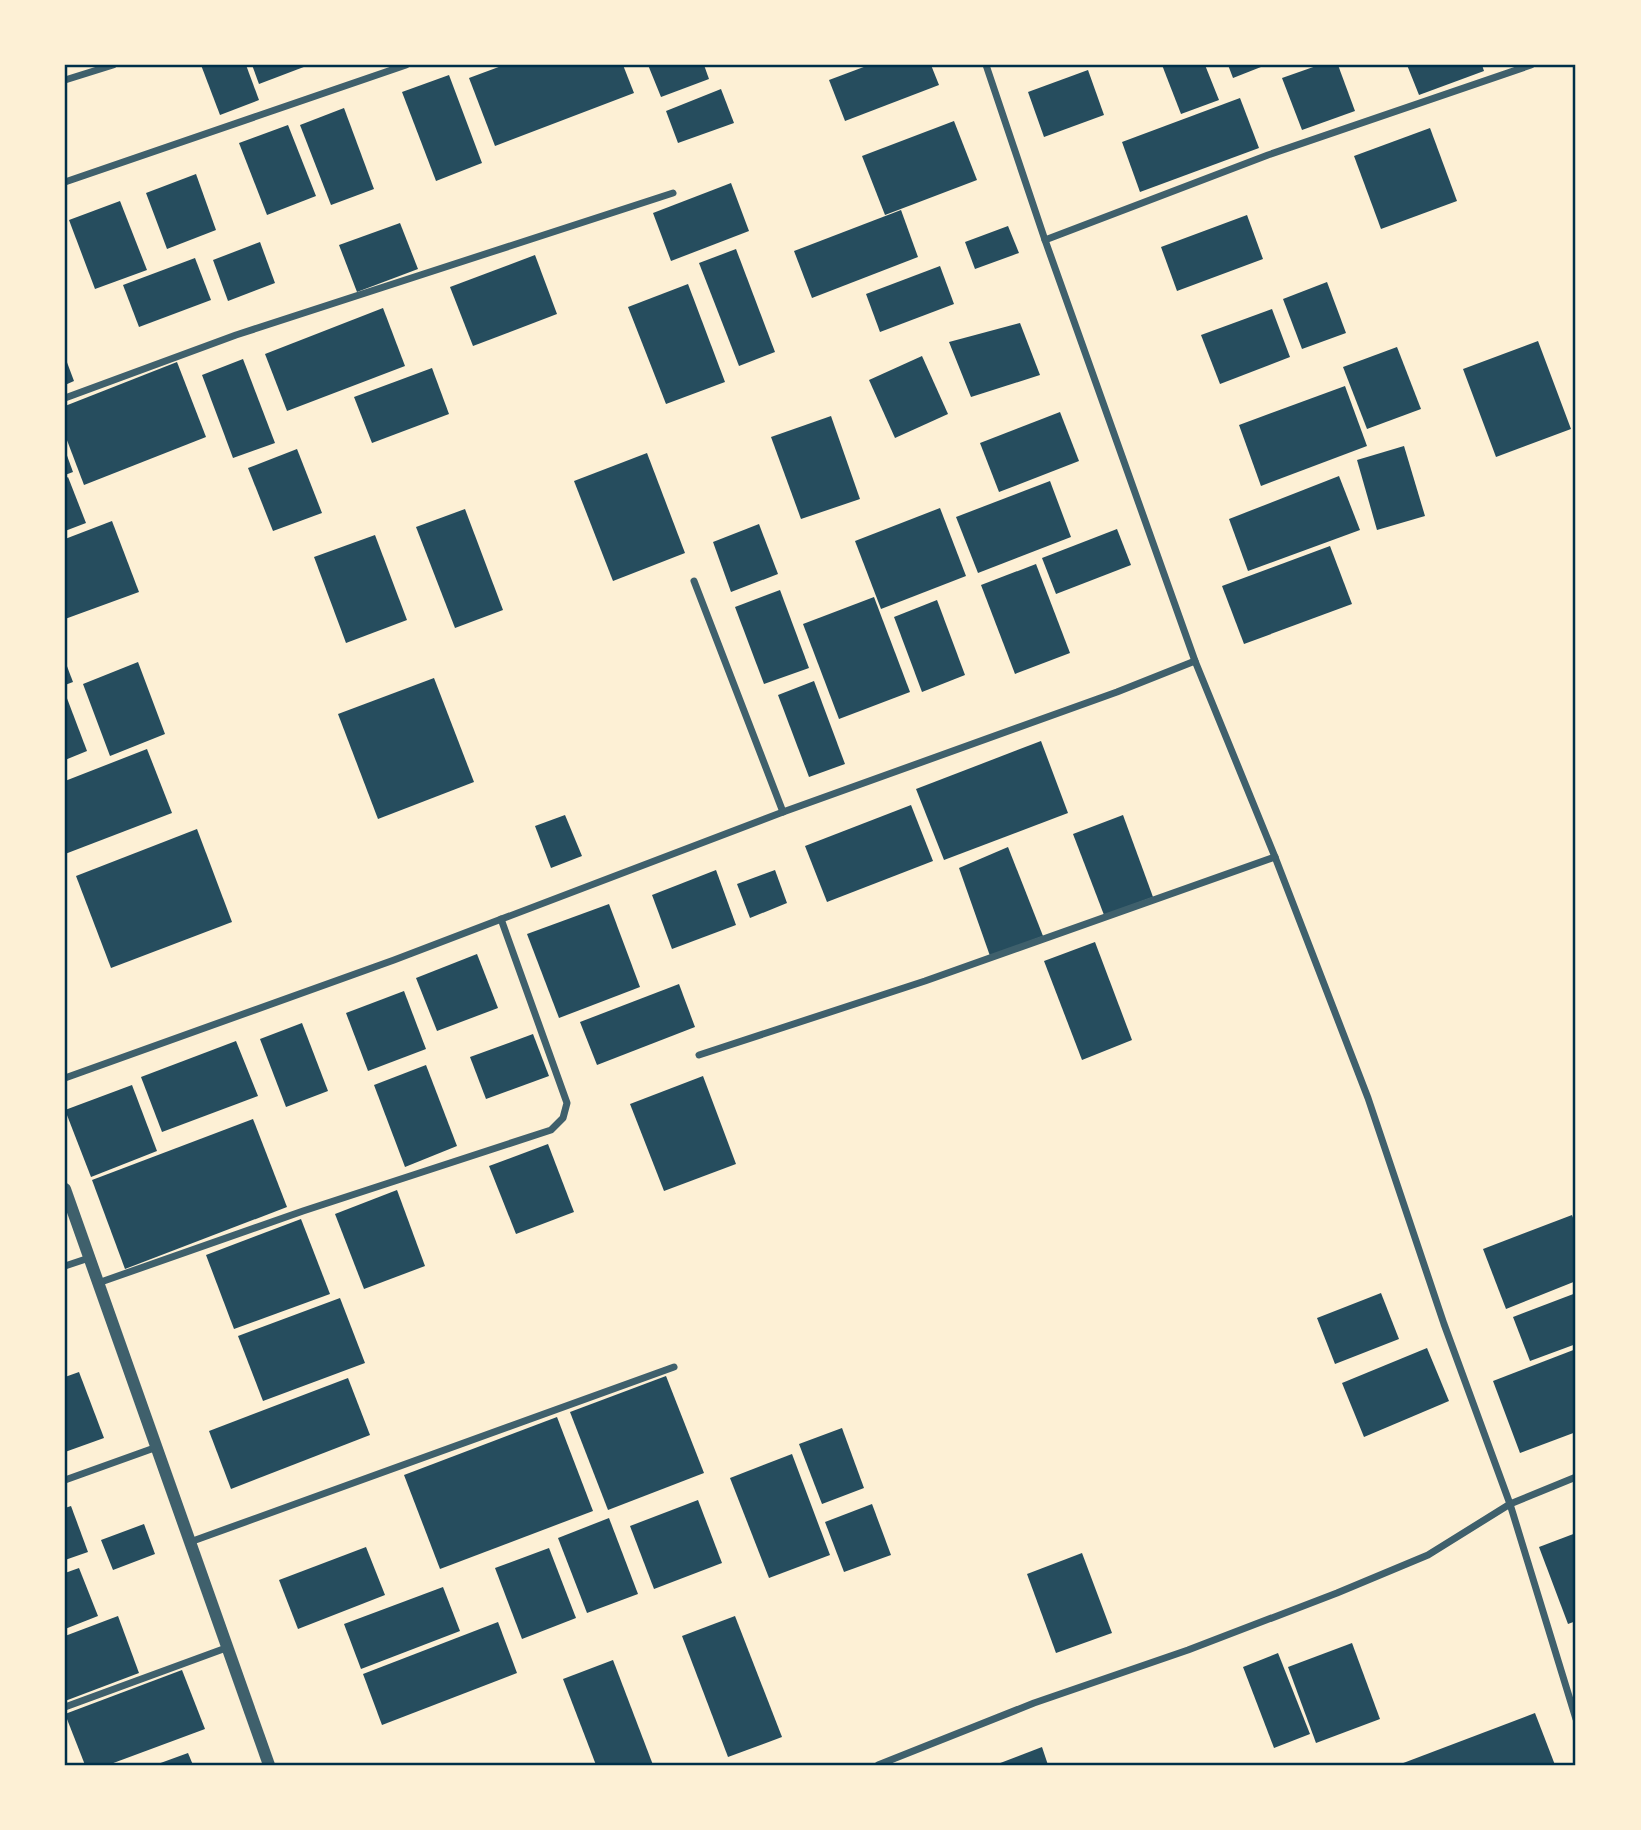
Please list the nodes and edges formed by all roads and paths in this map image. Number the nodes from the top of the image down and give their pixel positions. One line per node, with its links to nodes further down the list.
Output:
1 (113, 65): 5 (street)
2 (406, 65): 6 (street)
3 (986, 65): 8 (street)
4 (1531, 65): 8 (street)
5 (65, 80)
6 (65, 182)
7 (673, 193): 9 (street)
8 (1045, 240): 11 (street)
9 (65, 398)
10 (694, 581): 12 (street)
11 (1195, 661): 12 (street); 13 (street)
12 (783, 812): 14 (street)
13 (1275, 857): 15 (street); 25 (street)
14 (501, 919): 16 (street); 20 (street)
15 (699, 1055)
16 (65, 1078)
17 (65, 1189): 18 (street)
18 (89, 1258): 19 (street); 20 (street)
19 (65, 1266)
20 (98, 1283): 22 (street)
21 (674, 1367): 26 (street)
22 (158, 1446): 24 (street); 26 (street)
23 (1576, 1478): 25 (street)
24 (65, 1480)
25 (1510, 1504): 29 (street); 31 (street)
26 (190, 1542): 27 (street)
27 (226, 1648): 28 (street); 30 (street)
28 (65, 1707)
29 (1576, 1718)
30 (269, 1765)
31 (878, 1765)

